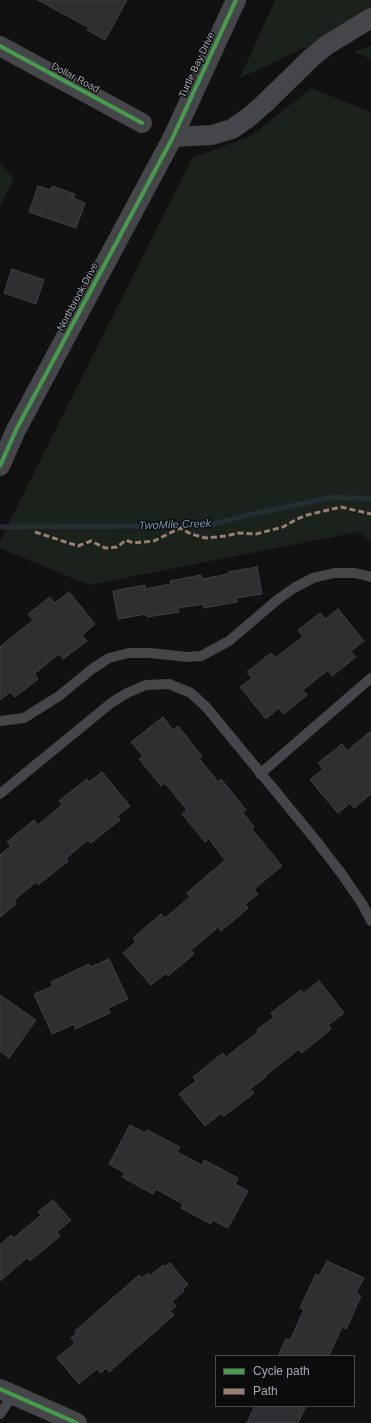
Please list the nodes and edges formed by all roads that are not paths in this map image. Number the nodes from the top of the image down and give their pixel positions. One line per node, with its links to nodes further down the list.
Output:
1 (233, 1): 5 (street, Turtle Bay Drive)
2 (371, 18): 5 (street)
3 (0, 46): 4 (street, Dollar Road)
4 (142, 123)
5 (172, 137): 6 (street, Northbrook Drive)
6 (8, 427): 7 (street, Northbrook Drive)
7 (0, 466)
8 (371, 577): 10 (lane)
9 (371, 678): 11 (lane)
10 (0, 721)
11 (260, 774): 12 (lane); 13 (lane)
12 (0, 794)
13 (371, 921)
14 (6, 1392): 15 (lane); 16 (street)
15 (0, 1414)
16 (77, 1423)

